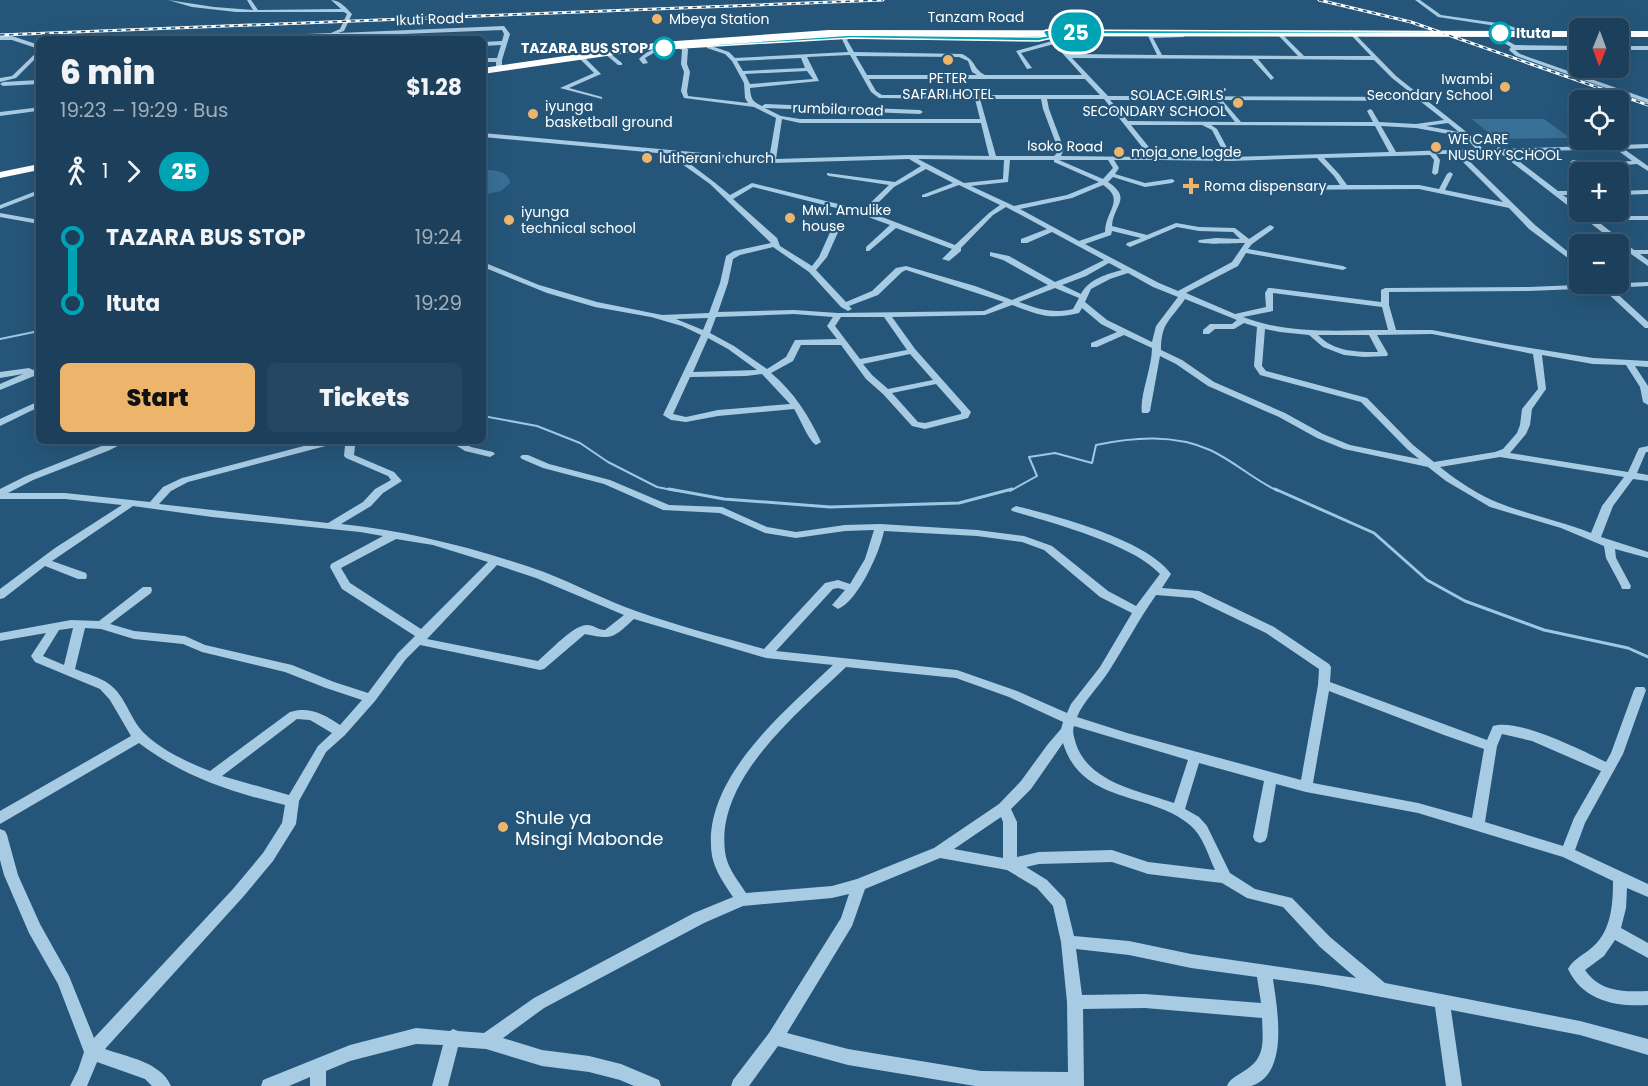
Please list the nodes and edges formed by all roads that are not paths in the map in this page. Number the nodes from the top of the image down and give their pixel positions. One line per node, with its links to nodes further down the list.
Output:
1 (170, 0): 6 (street)
2 (249, 0): 6 (street)
3 (333, 0): 5 (street)
4 (1417, 0): 12 (street)
5 (347, 10): 6 (street); 7 (street)
6 (256, 11)
7 (342, 32): 16 (street, Ikuti Road); 26 (street, Ikuti Road)
8 (1195, 32): 9 (highway, Tanzam Road); 18 (highway, Tanzam Road); 46 (street)
9 (1279, 33): 19 (highway, Tanzam Road); 48 (street)
10 (1480, 33): 11 (highway, Tanzam Road); 19 (highway, Tanzam Road); 22 (street)
11 (1513, 33): 12 (highway, Tanzam Road); 22 (street)
12 (1531, 34): 13 (highway, Tanzam Road)
13 (1569, 34)
14 (1629, 34): 15 (highway)
15 (1648, 34)
16 (324, 35): 17 (street)
17 (300, 36)
18 (1045, 36): 24 (street); 25 (street); 27 (street); 29 (highway, Tanzam Road)
19 (1354, 36): 49 (street)
20 (0, 38): 30 (street)
21 (808, 38): 23 (street); 31 (street); 41 (street)
22 (1498, 38): 33 (street)
23 (845, 39): 24 (street); 40 (street)
24 (1011, 39): 38 (street)
25 (1033, 42)
26 (503, 43): 28 (street); 53 (street)
27 (1055, 43): 38 (street); 45 (street)
28 (486, 44)
29 (680, 45): 31 (street); 37 (highway, Tanzam Road); 39 (street); 52 (street)
30 (36, 46)
31 (699, 46): 32 (street)
32 (708, 47): 39 (street); 50 (street)
33 (1514, 47): 34 (street); 76 (street)
34 (1569, 48)
35 (1629, 48): 36 (street)
36 (1648, 48)
37 (606, 52): 44 (highway, Tanzam Road); 54 (street)
38 (1018, 52): 55 (street)
39 (685, 53): 78 (street)
40 (852, 53): 41 (street); 59 (street); 61 (street)
41 (823, 54): 43 (street)
42 (36, 55): 63 (street)
43 (803, 55): 50 (street); 56 (street)
44 (580, 56): 53 (highway, Tanzam Road); 68 (street)
45 (1068, 56): 46 (street); 60 (street)
46 (1160, 56): 47 (street)
47 (1253, 56): 48 (street); 62 (street)
48 (1302, 57): 49 (street)
49 (1374, 58): 75 (street)
50 (734, 60): 58 (street)
51 (486, 61): 53 (street)
52 (645, 63)
53 (499, 64): 57 (highway, Tanzam Road)
54 (620, 64)
55 (1029, 68)
56 (808, 69): 58 (street); 65 (street)
57 (486, 70)
58 (742, 73): 65 (street)
59 (865, 77): 61 (street); 66 (street)
60 (1085, 77): 61 (street); 71 (street)
61 (987, 78)
62 (1271, 78)
63 (0, 82): 64 (street)
64 (36, 82)
65 (748, 86): 78 (street)
66 (919, 97): 70 (street); 83 (street)
67 (1044, 97): 70 (street); 71 (street); 112 (street)
68 (600, 98)
69 (805, 98): 80 (street)
70 (977, 98): 87 (street)
71 (1105, 98): 72 (street); 90 (street)
72 (1213, 98): 73 (street); 77 (street)
73 (1230, 98): 75 (street); 77 (street)
74 (777, 99): 79 (street)
75 (1421, 99): 89 (street)
76 (1648, 101)
77 (1223, 103): 93 (street)
78 (754, 105): 79 (street); 86 (street, rumbila road)
79 (768, 107): 80 (street)
80 (795, 108): 83 (street)
81 (36, 109): 84 (street)
82 (1370, 111): 94 (street)
83 (920, 112): 88 (street)
84 (0, 114)
85 (1159, 115): 91 (street)
86 (779, 117): 88 (street, rumbila road); 116 (street)
87 (982, 121): 88 (street, rumbila road); 110 (street)
88 (926, 122)
89 (1449, 122): 95 (street); 97 (street)
90 (1126, 123): 91 (street); 115 (street)
91 (1163, 123): 92 (street)
92 (1201, 123): 93 (street); 114 (street)
93 (1239, 123): 94 (street)
94 (1376, 124): 95 (street); 107 (street)
95 (1416, 126): 97 (street)
96 (486, 133): 105 (street, Isoko Road)
97 (1467, 135): 102 (street)
98 (1648, 146): 99 (street, Isoko Road)
99 (1629, 147)
100 (1569, 148): 101 (street, Isoko Road)
101 (1499, 149): 102 (street, Isoko Road); 135 (street)
102 (1480, 150): 104 (street, Isoko Road)
103 (1622, 150): 118 (street)
104 (1456, 151): 106 (street, Isoko Road); 142 (street)
105 (669, 152): 116 (street, Isoko Road); 139 (street)
106 (1431, 152): 107 (street, Isoko Road); 121 (street)
107 (1393, 153): 108 (street, Isoko Road)
108 (1318, 156): 114 (street, Isoko Road); 131 (street)
109 (909, 157): 110 (street, Isoko Road); 116 (street, Isoko Road); 119 (street)
110 (993, 157): 111 (street, Isoko Road)
111 (1006, 157): 112 (street, Isoko Road); 129 (street)
112 (1052, 158): 113 (street, Isoko Road); 127 (street)
113 (1110, 159): 115 (street, Isoko Road); 125 (street)
114 (1230, 159): 115 (street, Isoko Road)
115 (1156, 160)
116 (772, 161)
117 (1629, 165): 118 (street)
118 (1644, 165)
119 (925, 167): 128 (street); 129 (street)
120 (36, 168): 124 (highway)
121 (1435, 173)
122 (829, 174): 128 (street)
123 (1450, 174): 132 (street)
124 (0, 175)
125 (1113, 175): 126 (street); 127 (street)
126 (1172, 181)
127 (1104, 182): 141 (street); 152 (street)
128 (896, 184): 144 (street)
129 (961, 184): 138 (street); 141 (street)
130 (1259, 188): 131 (street)
131 (1345, 188): 132 (street)
132 (1441, 191): 142 (street)
133 (1648, 192): 137 (street)
134 (36, 193): 143 (street)
135 (1557, 193): 136 (street); 140 (street)
136 (1569, 193)
137 (1629, 193)
138 (924, 196)
139 (730, 198): 144 (street); 159 (street)
140 (1569, 202)
141 (1009, 206): 153 (street); 163 (street)
142 (1511, 206): 166 (street)
143 (0, 207)
144 (864, 213): 150 (street)
145 (0, 215): 148 (street)
146 (1629, 218): 147 (street)
147 (1648, 218)
148 (36, 221)
149 (1594, 222): 164 (street)
150 (895, 225): 162 (street); 163 (street)
151 (1270, 227): 161 (street)
152 (1109, 228): 155 (street); 158 (street)
153 (1053, 229): 156 (street); 158 (street)
154 (835, 230): 175 (street)
155 (1147, 237): 160 (street); 161 (street)
156 (1024, 241)
157 (1202, 242): 161 (street)
158 (1079, 243): 171 (street)
159 (775, 244): 175 (street); 188 (street)
160 (1130, 245)
161 (1246, 245): 174 (street); 181 (street)
162 (869, 249)
163 (958, 249): 170 (street)
164 (1632, 252): 165 (street); 172 (street)
165 (1648, 252)
166 (1564, 253): 167 (street); 169 (street)
167 (1569, 253)
168 (993, 254): 177 (street)
169 (1569, 257)
170 (946, 259)
171 (1109, 260): 176 (street); 177 (street)
172 (1648, 264)
173 (486, 265): 191 (street)
174 (1343, 268)
175 (812, 270): 185 (street)
176 (1129, 270): 181 (street); 183 (street)
177 (1052, 284): 183 (street); 184 (street)
178 (1629, 284): 179 (street)
179 (1648, 284)
180 (1569, 285): 186 (street)
181 (1181, 294): 192 (street); 203 (street)
182 (1614, 294): 194 (street)
183 (1082, 300): 184 (street); 195 (street)
184 (1012, 302): 185 (street); 187 (street)
185 (844, 304): 190 (street)
186 (1385, 305): 192 (street); 197 (street)
187 (886, 314): 190 (street); 204 (street)
188 (713, 315): 189 (street); 191 (street); 198 (street)
189 (838, 315): 190 (street); 201 (street)
190 (855, 315)
191 (662, 317): 198 (street)
192 (1239, 318): 193 (street); 196 (street)
193 (1261, 326): 199 (street); 231 (street)
194 (1648, 326)
195 (1124, 332): 202 (street); 203 (street)
196 (1206, 332)
197 (1393, 332): 200 (street); 205 (street)
198 (706, 333): 210 (street); 213 (street)
199 (1311, 333): 200 (street); 200 (street)
200 (1372, 333)
201 (841, 342): 206 (street); 210 (street)
202 (1094, 345)
203 (1156, 349): 220 (street); 231 (street)
204 (912, 351): 206 (street); 214 (street)
205 (1537, 352): 207 (street); 229 (street)
206 (859, 362): 216 (street)
207 (1629, 364): 208 (street); 217 (street)
208 (1648, 364)
209 (36, 371): 212 (street)
210 (766, 371): 213 (street); 219 (street)
211 (36, 372): 215 (street)
212 (0, 375)
213 (688, 375): 219 (street)
214 (938, 381): 216 (street); 216 (street)
215 (0, 387)
216 (886, 392)
217 (1648, 402)
218 (36, 405): 221 (street)
219 (794, 406): 222 (street)
220 (1145, 411)
221 (0, 423)
222 (816, 442)
223 (116, 444): 234 (street)
224 (323, 444): 236 (street)
225 (349, 444): 238 (street)
226 (460, 444): 228 (street)
227 (1648, 449): 232 (street)
228 (490, 454)
229 (1499, 454): 231 (street); 232 (street)
230 (525, 457): 239 (street)
231 (1433, 465): 241 (street)
232 (1632, 475): 233 (street); 241 (street)
233 (1648, 478)
234 (1, 495): 235 (street)
235 (130, 504): 236 (street); 245 (street)
236 (152, 506): 238 (street)
237 (1016, 508): 250 (street)
238 (330, 526): 240 (street)
239 (880, 527): 248 (street); 253 (street)
240 (396, 534): 244 (street); 259 (street)
241 (1595, 538): 242 (street)
242 (1609, 544): 243 (street); 247 (street)
243 (1648, 555)
244 (496, 560): 254 (street); 259 (street)
245 (45, 562): 246 (street); 251 (street)
246 (82, 576)
247 (1626, 586)
248 (853, 589): 252 (street); 260 (street)
249 (147, 590): 256 (street)
250 (1154, 591): 253 (street); 263 (street)
251 (0, 596)
252 (838, 605)
253 (1138, 612): 266 (street)
254 (632, 614): 259 (street); 260 (street)
255 (80, 624): 256 (street); 257 (street); 262 (street)
256 (101, 625): 265 (street)
257 (55, 627): 258 (street); 262 (street)
258 (0, 638)
259 (421, 638): 265 (street)
260 (766, 654): 261 (street)
261 (843, 663): 266 (street); 289 (street)
262 (68, 672): 268 (street)
263 (1324, 685): 269 (street); 274 (street)
264 (1640, 690): 271 (street)
265 (371, 698): 267 (street)
266 (1068, 726): 270 (street); 276 (street); 277 (street)
267 (341, 732): 272 (street); 275 (street)
268 (140, 737): 272 (street); 278 (street)
269 (1491, 746): 271 (street); 279 (street)
270 (1195, 756): 273 (street); 277 (street)
271 (1608, 768): 283 (street)
272 (212, 777): 275 (street)
273 (1271, 778): 274 (street); 281 (street)
274 (1305, 787): 279 (street)
275 (292, 801): 303 (street)
276 (1004, 808): 282 (street); 284 (street)
277 (1178, 811): 285 (street)
278 (0, 818)
279 (1478, 824): 283 (street)
280 (0, 835): 303 (street)
281 (1260, 837)
282 (939, 852): 284 (street); 287 (street)
283 (1567, 853): 286 (street)
284 (1010, 864): 285 (street); 291 (street)
285 (1225, 878): 294 (street)
286 (1620, 878): 288 (street); 290 (street)
287 (859, 885): 289 (street); 300 (street)
288 (1648, 891)
289 (742, 900): 301 (street)
290 (1613, 931): 292 (street); 295 (street)
291 (1068, 942): 293 (street); 296 (street)
292 (1648, 951)
293 (1264, 971): 294 (street); 298 (street)
294 (1381, 989): 297 (street)
295 (1648, 998)
296 (1075, 1002): 298 (street); 305 (street)
297 (1442, 1002): 302 (street); 314 (street)
298 (1269, 1011): 313 (street)
299 (453, 1037): 301 (street); 304 (street); 310 (street)
300 (775, 1038): 305 (street); 312 (street)
301 (486, 1041): 311 (street)
302 (1648, 1047)
303 (92, 1052): 306 (street); 307 (street)
304 (318, 1065): 308 (street); 309 (street)
305 (1076, 1083)
306 (78, 1086)
307 (163, 1086)
308 (269, 1086)
309 (318, 1086)
310 (440, 1086)
311 (653, 1086)
312 (739, 1086)
313 (1235, 1086)
314 (1454, 1086)

